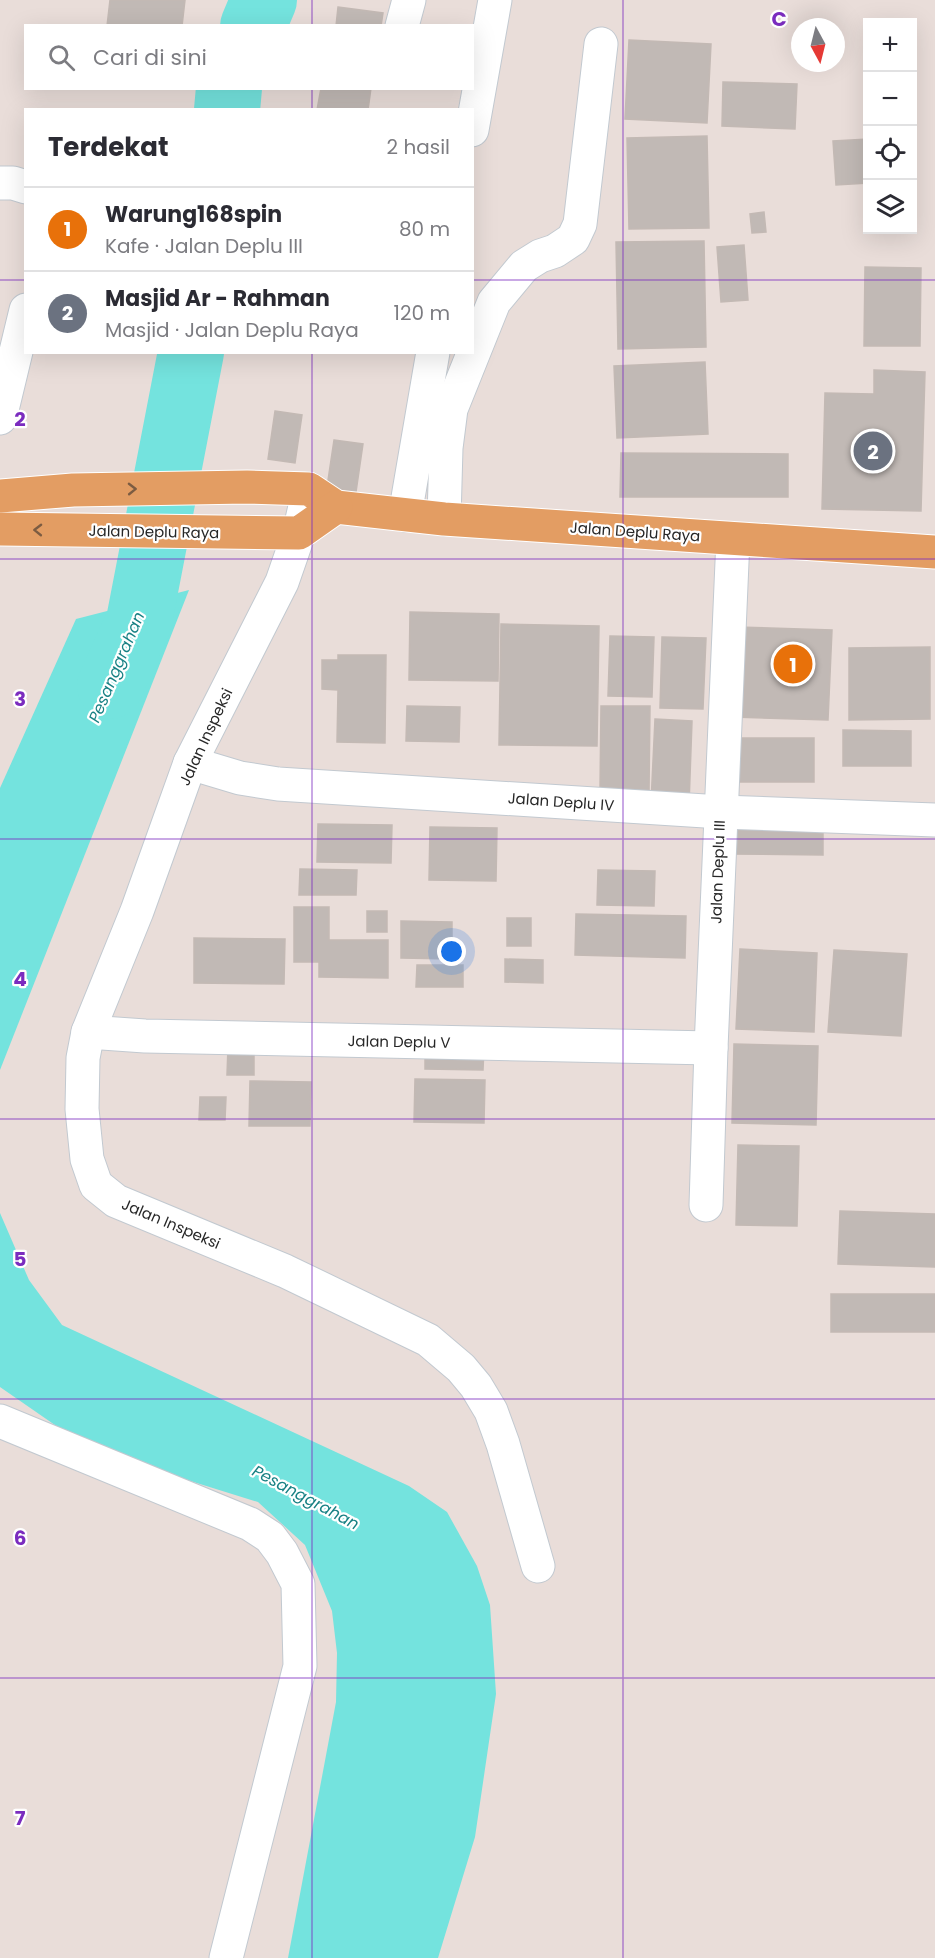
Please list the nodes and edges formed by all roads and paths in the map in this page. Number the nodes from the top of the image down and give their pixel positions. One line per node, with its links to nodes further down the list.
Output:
1 (409, 0): 3 (street)
2 (495, 0): 5 (street)
3 (403, 24)
4 (601, 44): 9 (street)
5 (474, 119)
6 (0, 183): 7 (street)
7 (24, 186)
8 (24, 318): 12 (street)
9 (474, 352)
10 (433, 354): 16 (street)
11 (473, 354): 17 (street)
12 (0, 418)
13 (309, 489): 14 (main road, one-way to 13); 15 (main road, Jalan Deplu Raya); 19 (street, Jalan Inspeksi)
14 (0, 496)
15 (336, 507): 16 (main road, Jalan Deplu Raya); 19 (main road)
16 (405, 515): 17 (main road, Jalan Deplu Raya)
17 (444, 519): 20 (main road, Jalan Deplu Raya)
18 (0, 529): 19 (main road, Jalan Deplu Raya, one-way to 18)
19 (299, 533): 22 (street, Jalan Inspeksi)
20 (733, 539): 21 (main road, Jalan Deplu Raya); 23 (street, Jalan Deplu III)
21 (935, 552)
22 (190, 763): 23 (street, Jalan Deplu IV); 25 (street, Jalan Inspeksi)
23 (721, 812): 24 (street, Jalan Deplu IV); 26 (street, Jalan Deplu III)
24 (935, 820)
25 (88, 1032): 26 (street, Jalan Deplu V); 29 (street, Jalan Inspeksi)
26 (711, 1048): 27 (street, Jalan Deplu III)
27 (706, 1205)
28 (0, 1421): 30 (street)
29 (537, 1566)
30 (226, 1958)

